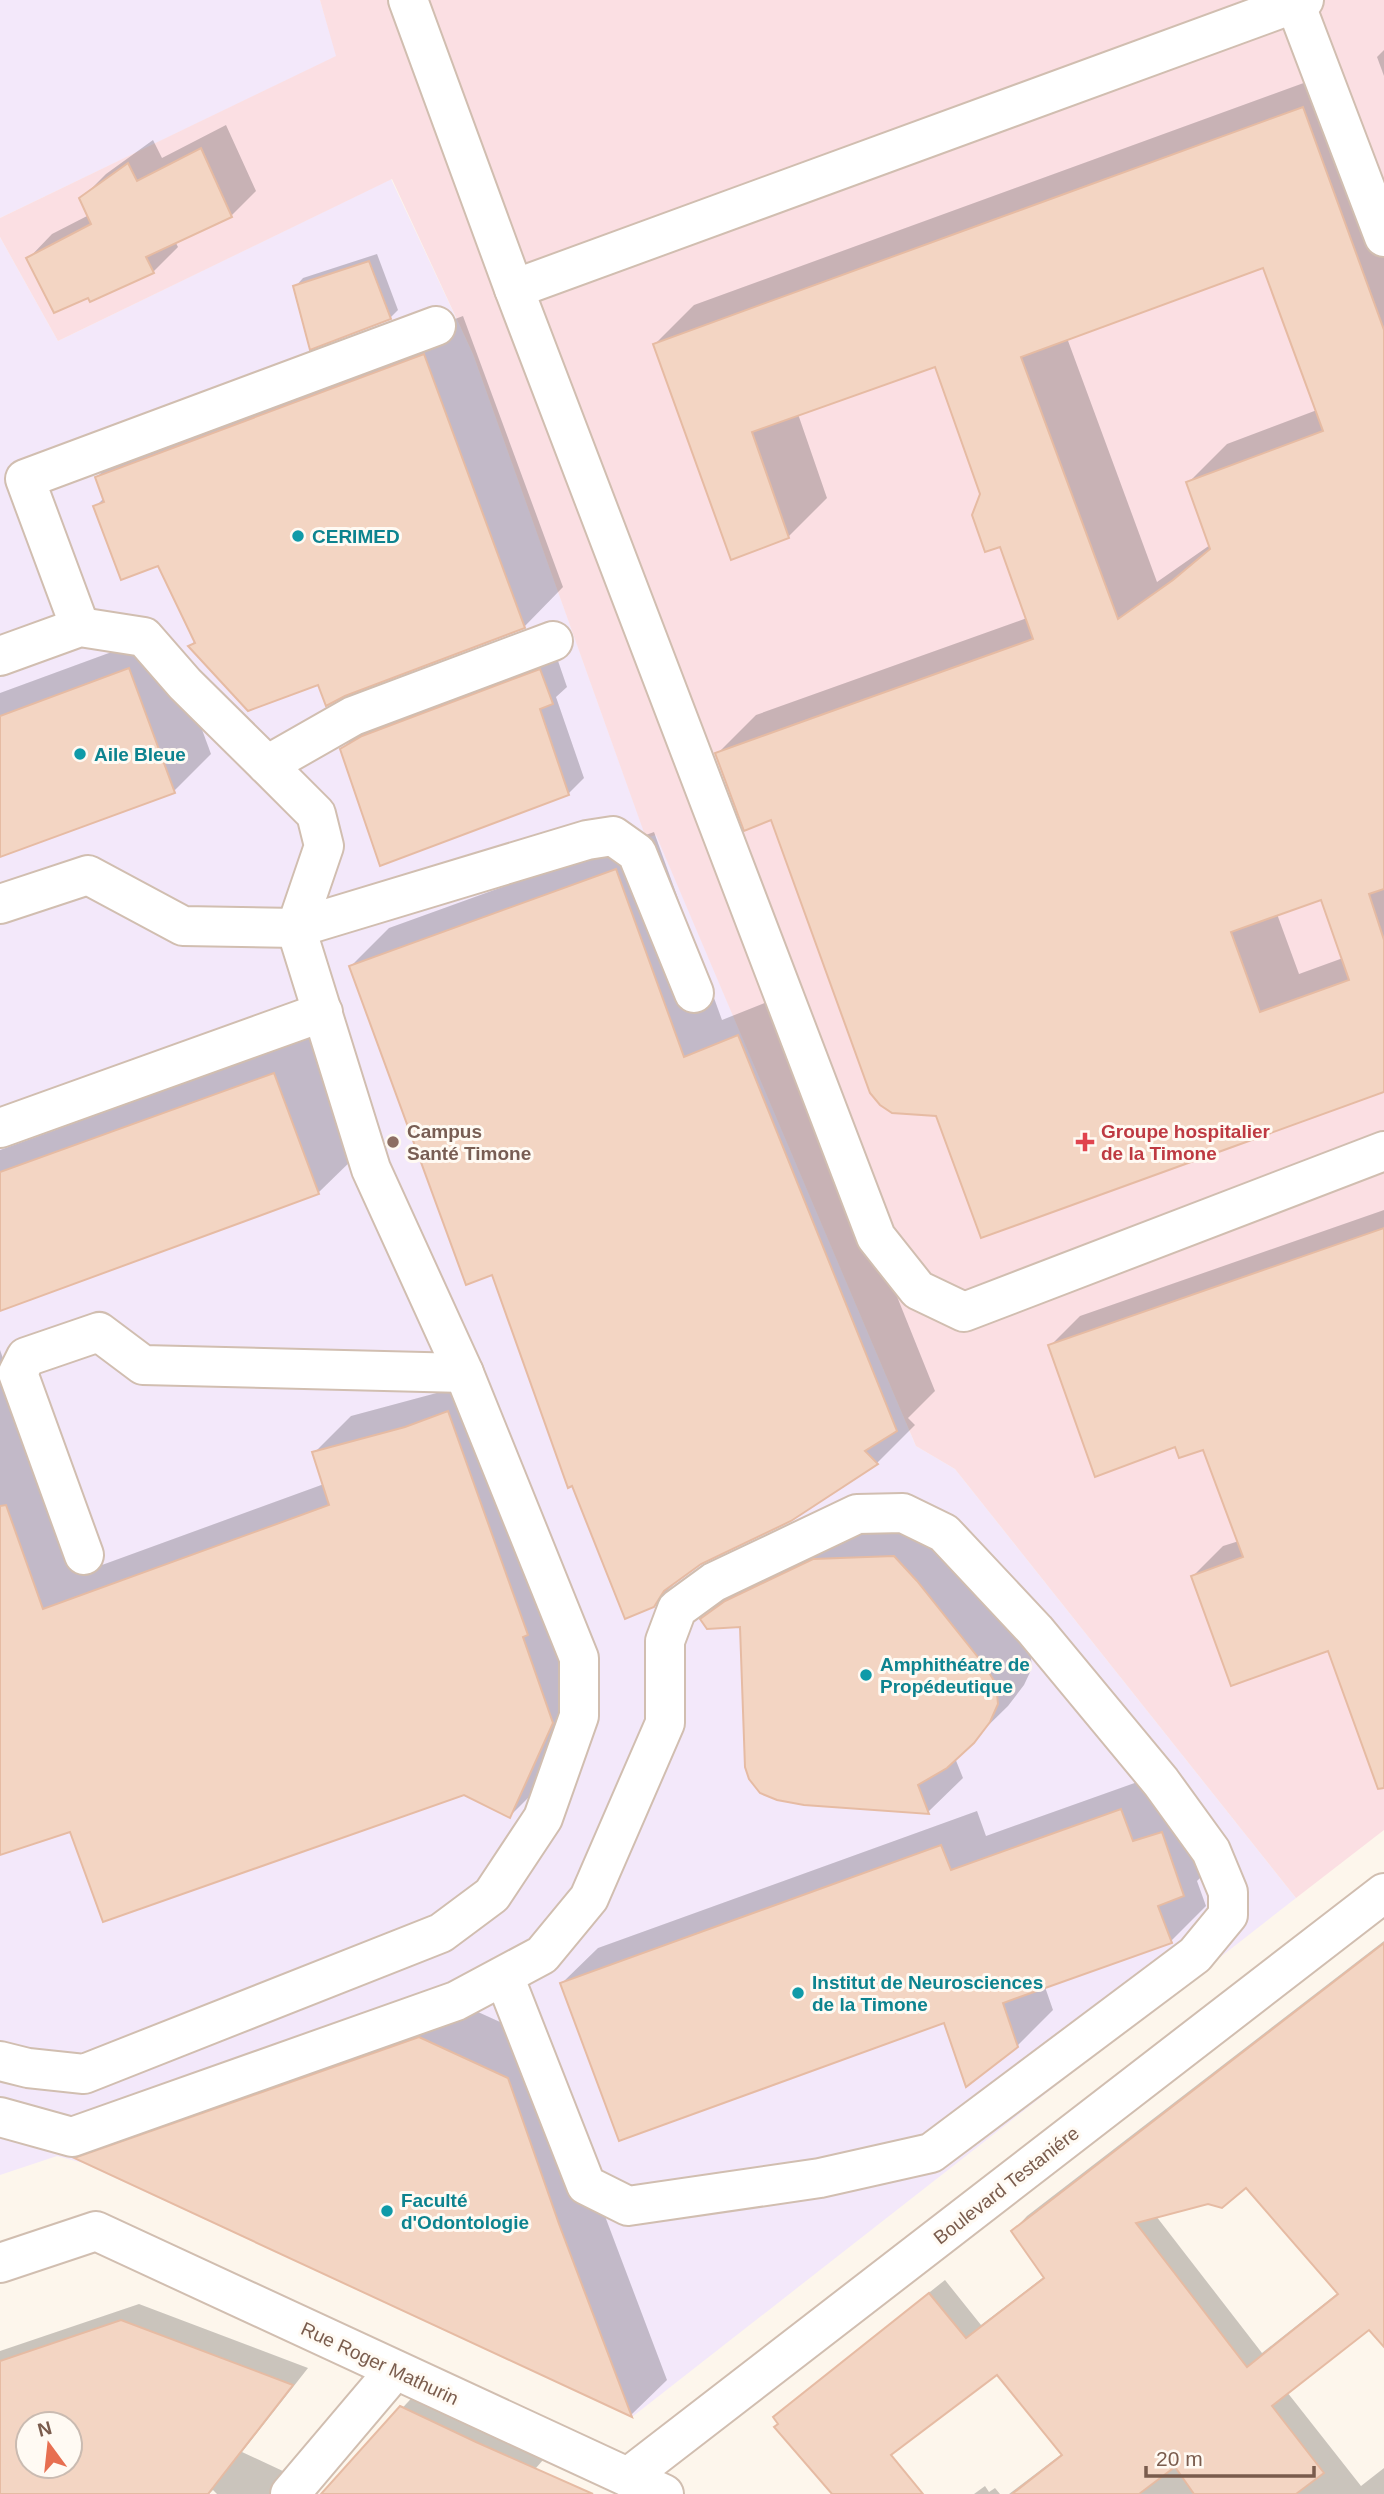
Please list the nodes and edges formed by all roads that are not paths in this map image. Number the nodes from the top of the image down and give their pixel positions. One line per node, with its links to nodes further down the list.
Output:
1 (408, 0): 4 (street)
2 (1300, 2): 3 (street); 4 (street)
3 (1384, 237)
4 (514, 289): 15 (street)
5 (436, 326): 6 (street)
6 (80, 627): 8 (street); 9 (street)
7 (554, 641): 9 (street)
8 (0, 656)
9 (267, 765): 11 (street)
10 (0, 904): 11 (street)
11 (296, 928): 12 (street); 13 (street)
12 (694, 993)
13 (323, 1012): 14 (street); 16 (street)
14 (0, 1128)
15 (1384, 1151)
16 (464, 1373): 17 (street); 20 (street)
17 (84, 1555)
18 (1384, 1893): 24 (street, Boulevard Testaniére)
19 (504, 1976): 19 (street); 21 (street)
20 (0, 2062)
21 (0, 2117)
22 (0, 2263): 23 (street, Rue Roger Mathurin)
23 (395, 2370): 24 (street, Rue Roger Mathurin); 25 (street)
24 (628, 2477): 26 (street, Rue Roger Mathurin)
25 (290, 2494)
26 (664, 2494)

